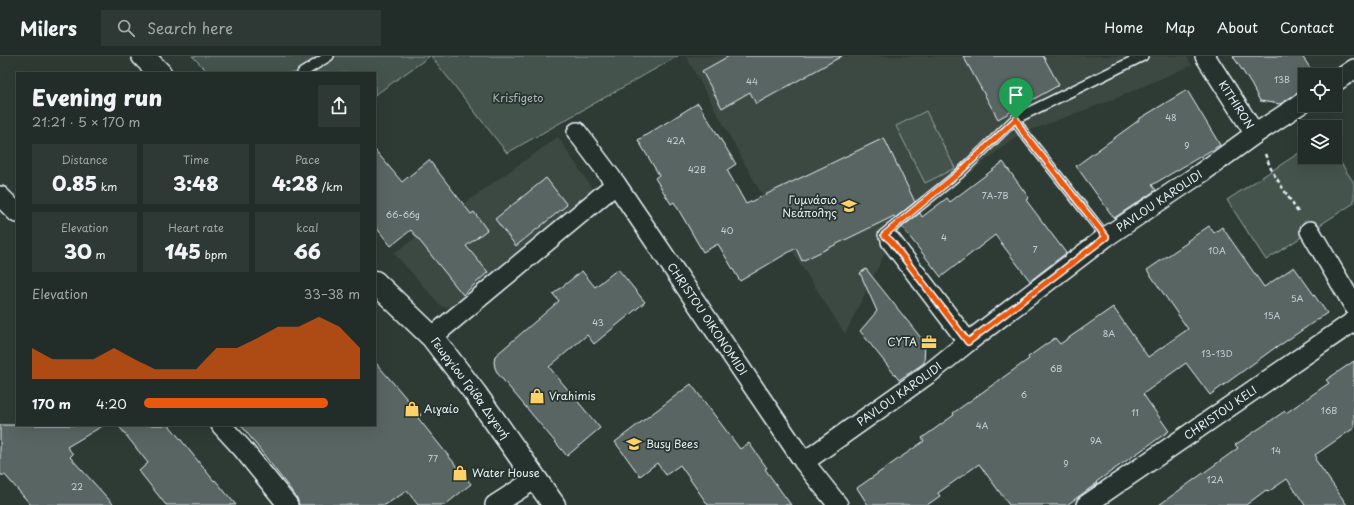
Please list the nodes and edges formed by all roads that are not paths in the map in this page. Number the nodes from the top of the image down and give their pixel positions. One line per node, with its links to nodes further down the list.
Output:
1 (142, 56): 6 (main road)
2 (329, 56): 7 (lane)
3 (1143, 56): 10 (lane)
4 (1205, 56): 12 (street, KITHIRON)
5 (1354, 69): 8 (street)
6 (159, 72)
7 (304, 72)
8 (1342, 77)
9 (1298, 106): 12 (street, PAVLOU KAROLIDI)
10 (1016, 119): 17 (lane); 18 (lane)
11 (577, 132): 13 (street, CHRISTOU OIKONOMIDI)
12 (1255, 134): 17 (street, PAVLOU KAROLIDI)
13 (616, 184): 22 (street); 25 (street, CHRISTOU OIKONOMIDI)
14 (0, 196): 15 (street)
15 (16, 212)
16 (1310, 231): 20 (street)
17 (1106, 237): 23 (street, PAVLOU KAROLIDI)
18 (891, 241): 23 (street)
19 (376, 283): 22 (main road, Γεωργίου Γρίβα Διγενή)
20 (1354, 306)
21 (1354, 322): 31 (street, CHRISTOU KELI)
22 (432, 337): 26 (main road, Γεωργίου Γρίβα Διγενή)
23 (968, 342): 25 (street, PAVLOU KAROLIDI)
24 (222, 426): 27 (street)
25 (804, 462): 30 (street, CHRISTOU OIKONOMIDI)
26 (535, 479): 28 (street); 29 (main road, Γεωργίου Γρίβα Διγενή)
27 (288, 505)
28 (495, 505)
29 (554, 505)
30 (838, 505)
31 (1086, 505)

